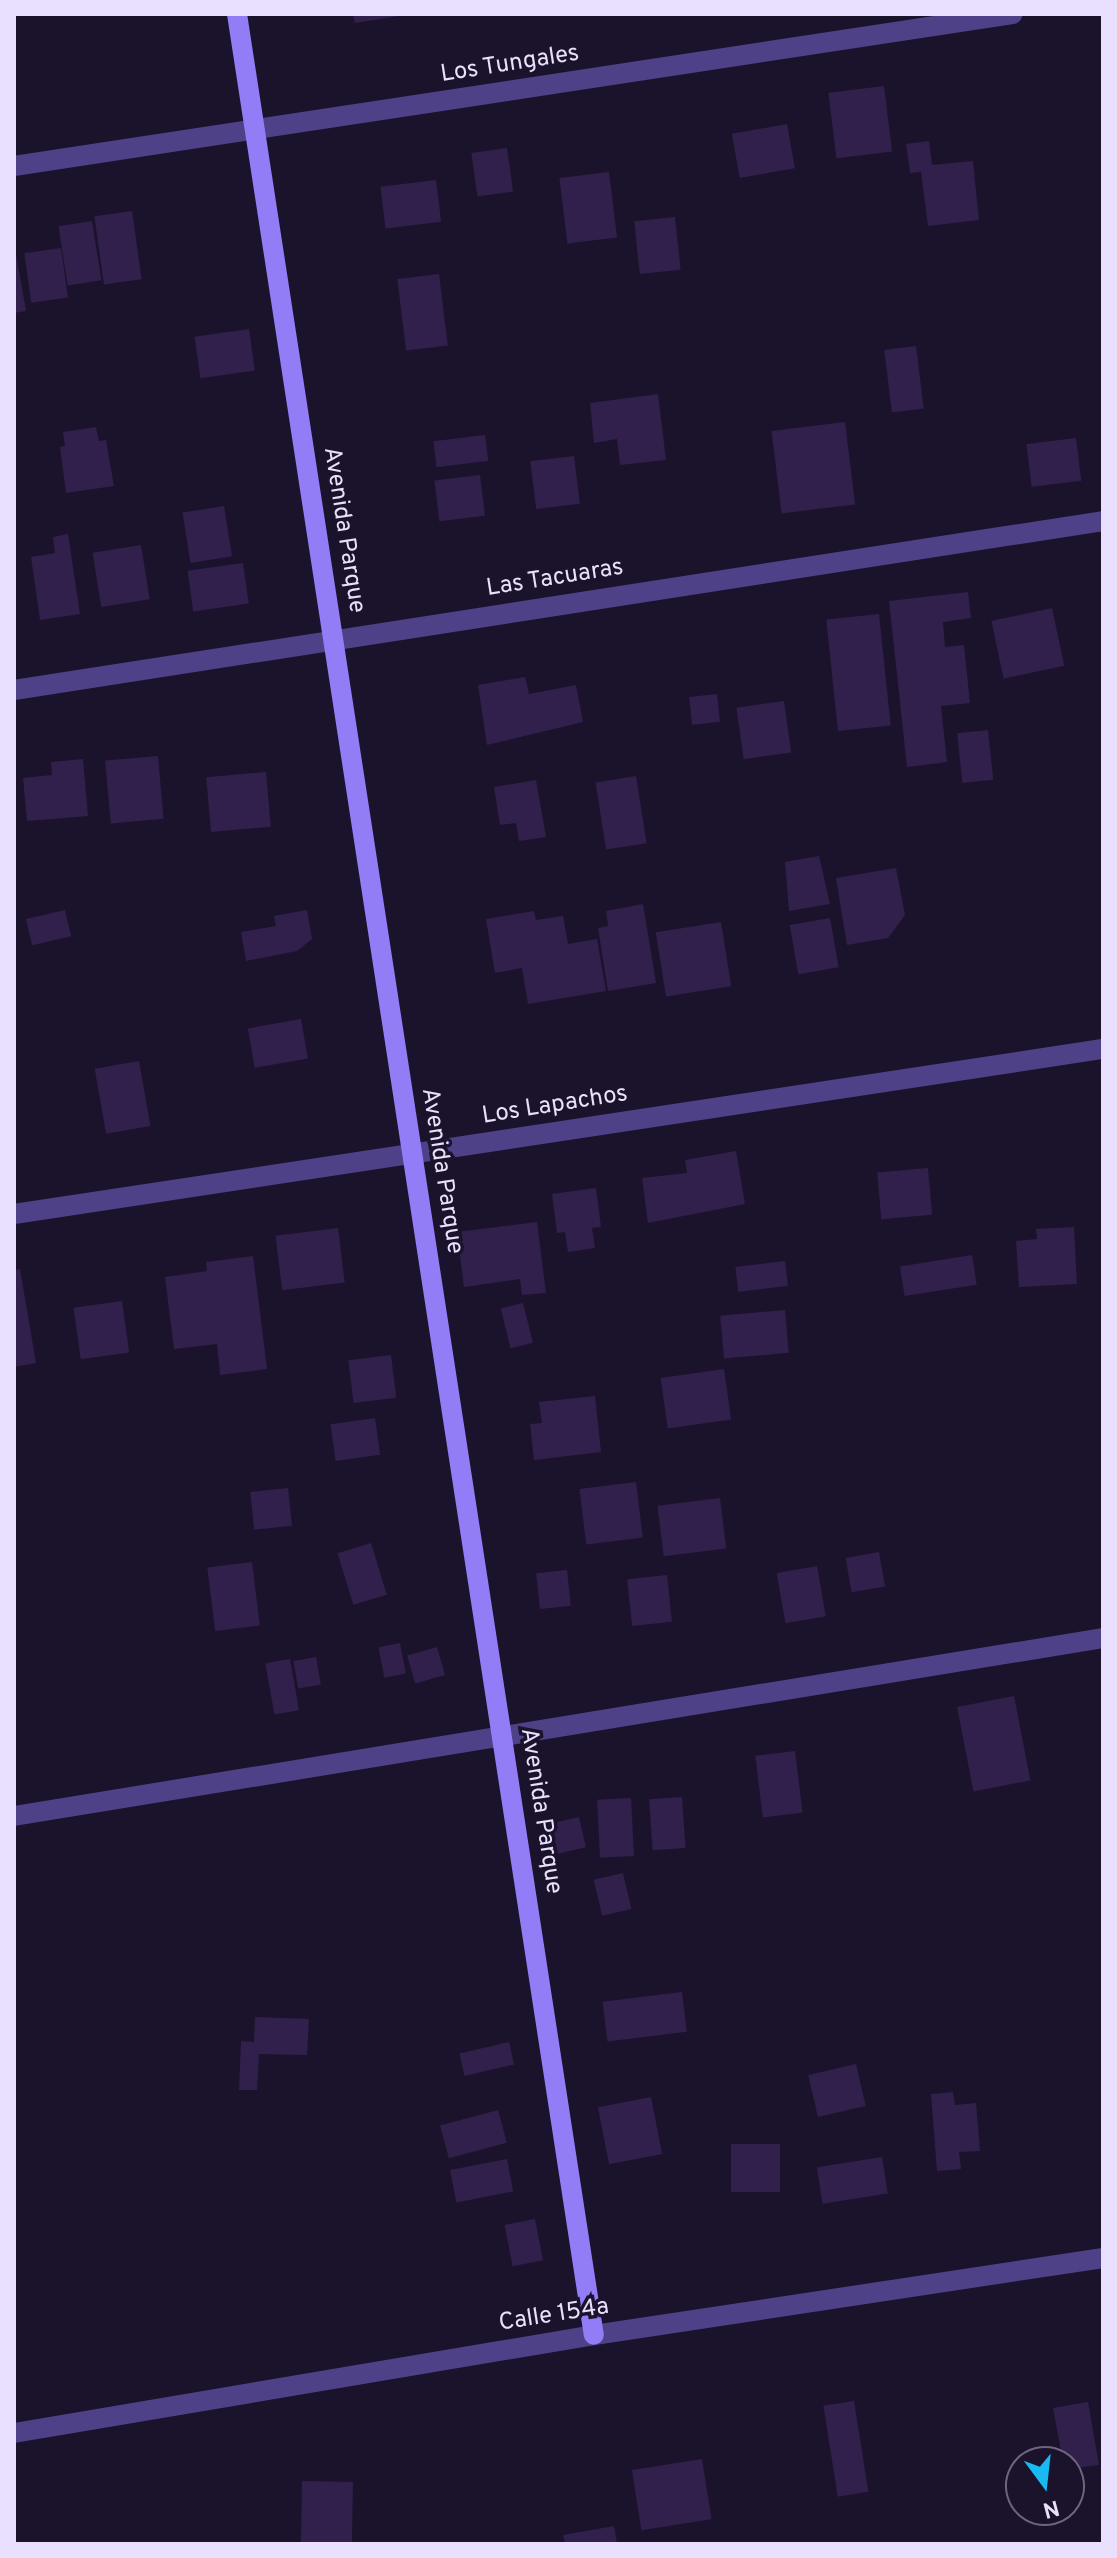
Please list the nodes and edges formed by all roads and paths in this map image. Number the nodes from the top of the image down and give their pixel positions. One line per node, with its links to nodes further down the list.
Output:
1 (237, 14): 3 (street, Avenida Parque)
2 (1013, 14): 3 (street, Los Tungales)
3 (255, 131): 4 (street, Los Tungales); 6 (street, Avenida Parque)
4 (14, 166)
5 (1103, 521): 6 (street, Las Tacuaras)
6 (333, 640): 7 (street, Las Tacuaras); 9 (street, Avenida Parque)
7 (14, 690)
8 (1103, 1049): 9 (street, Los Lapachos)
9 (412, 1154): 10 (street, Los Lapachos); 12 (street, Avenida Parque)
10 (14, 1214)
11 (1103, 1638): 12 (street)
12 (502, 1735): 13 (street); 15 (street, Avenida Parque)
13 (14, 1816)
14 (1103, 2258): 15 (street, Calle 154a)
15 (594, 2335): 16 (street, Calle 154a)
16 (14, 2433)

